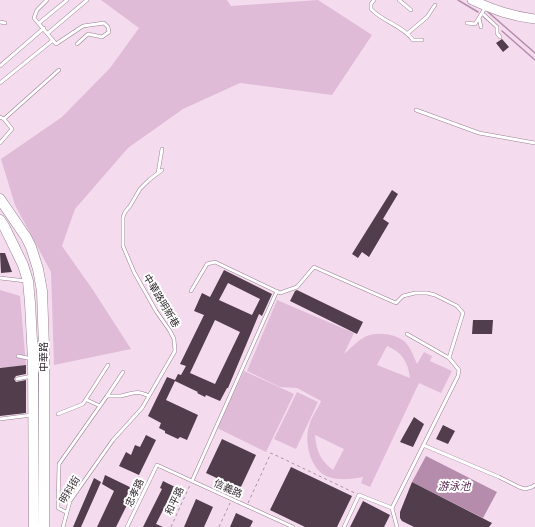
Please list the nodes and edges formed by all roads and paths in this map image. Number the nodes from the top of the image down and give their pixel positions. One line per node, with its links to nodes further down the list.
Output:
1 (47, 0): 14 (lane)
2 (68, 0): 14 (lane)
3 (87, 0): 18 (lane)
4 (374, 0): 19 (lane)
5 (399, 0): 8 (lane)
6 (472, 0): 9 (street)
7 (435, 5): 19 (lane)
8 (411, 10)
9 (484, 10): 10 (lane); 11 (street); 20 (lane)
10 (479, 18): 15 (lane); 16 (lane)
11 (535, 19)
12 (0, 22): 13 (lane)
13 (5, 23)
14 (39, 23): 17 (lane)
15 (467, 23)
16 (481, 27)
17 (44, 28): 18 (lane); 24 (lane)
18 (48, 33): 21 (lane)
19 (408, 33): 22 (lane)
20 (500, 37)
21 (53, 40): 23 (lane); 26 (lane)
22 (422, 40)
23 (77, 44)
24 (0, 66)
25 (59, 70): 29 (lane)
26 (0, 83)
27 (416, 110): 31 (lane)
28 (0, 117): 29 (lane)
29 (4, 119): 30 (lane)
30 (0, 143)
31 (535, 143)
32 (162, 149): 34 (lane)
33 (162, 170): 34 (lane, 中華路明新巷)
34 (158, 173): 50 (lane, 中華路明新巷)
35 (0, 199): 66 (main road, 中華路)
36 (0, 220): 38 (main road, 中華路)
37 (0, 278): 38 (lane)
38 (28, 281): 44 (main road, 中華路)
39 (191, 291): 40 (lane)
40 (277, 291): 43 (lane); 58 (lane)
41 (407, 334): 43 (lane)
42 (18, 356): 44 (lane)
43 (449, 358): 56 (lane)
44 (33, 360): 47 (main road, 中華路)
45 (108, 365): 51 (lane)
46 (123, 372): 49 (lane)
47 (34, 376): 48 (lane); 54 (main road, 中華路)
48 (17, 378)
49 (107, 396): 50 (lane); 52 (lane)
50 (149, 396): 64 (lane, 明科街)
51 (87, 400): 52 (lane); 53 (lane)
52 (100, 406): 64 (lane, 明科街)
53 (58, 414)
54 (34, 415): 55 (lane); 65 (main road, 中華路)
55 (0, 419)
56 (423, 445): 59 (lane); 63 (lane)
57 (157, 465): 58 (lane, 信義路); 68 (lane, 忠孝路)
58 (192, 481): 61 (lane, 信義路); 69 (path, 和平路)
59 (535, 485)
60 (359, 495): 62 (path); 63 (lane); 72 (lane)
61 (232, 499): 62 (lane, 信義路); 70 (path)
62 (247, 506): 71 (lane, 信義路)
63 (392, 508): 73 (lane)
64 (66, 512): 67 (lane)
65 (34, 527)
66 (44, 527)
67 (63, 527)
68 (127, 527)
69 (171, 527)
70 (219, 527)
71 (293, 527)
72 (344, 527)
73 (397, 527)

